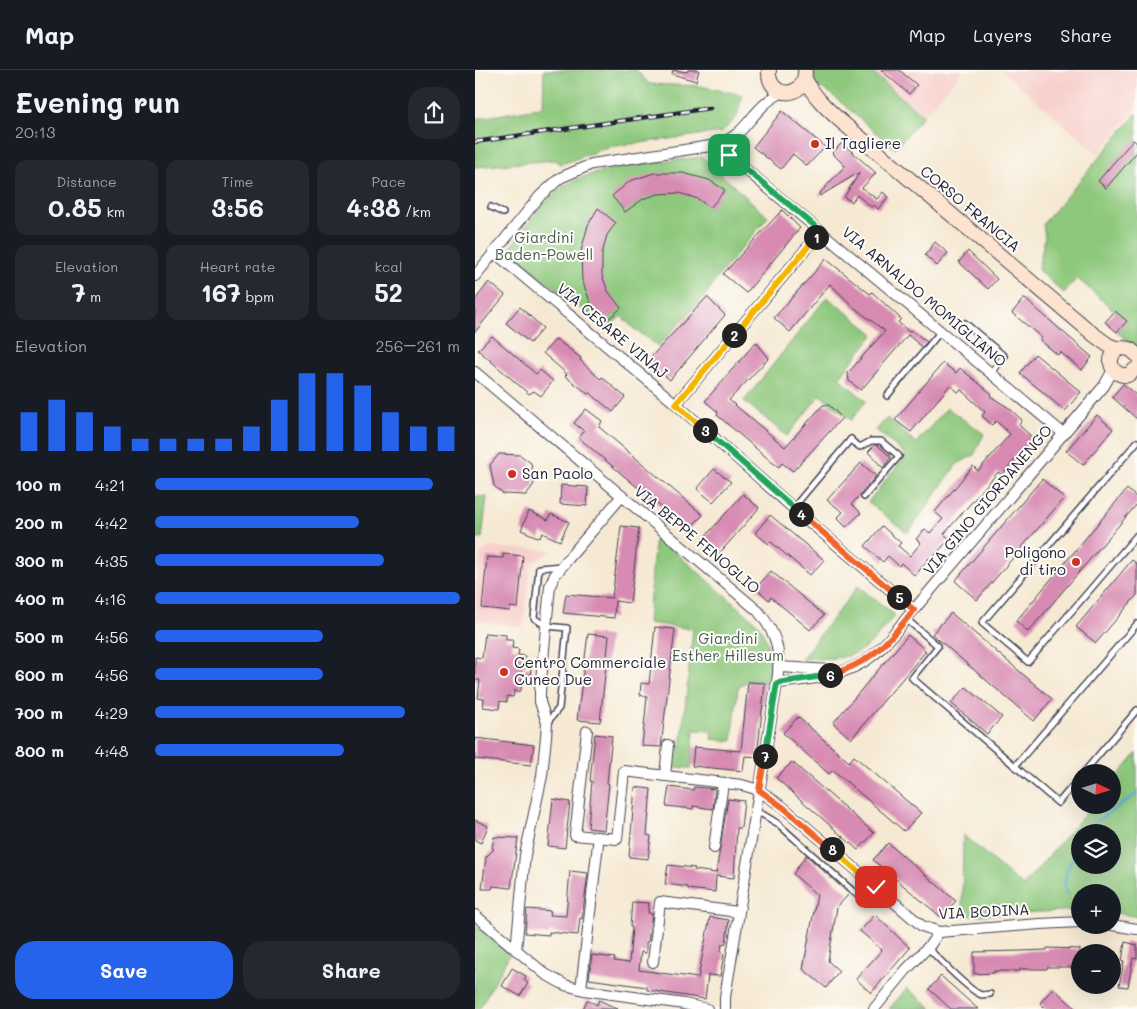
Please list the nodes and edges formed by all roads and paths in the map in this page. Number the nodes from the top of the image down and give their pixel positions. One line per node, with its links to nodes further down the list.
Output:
1 (769, 70): 3 (main road)
2 (805, 74): 4 (main road); 5 (main road, CORSO FRANCIA)
3 (777, 89): 4 (main road); 6 (street)
4 (796, 90): 5 (main road, CORSO FRANCIA)
5 (826, 109): 15 (main road, CORSO FRANCIA)
6 (724, 142): 9 (street, VIA ARNALDO MOMIGLIANO); 10 (street)
7 (491, 207): 8 (lane)
8 (503, 213)
9 (821, 231): 13 (street, VIA ARNALDO MOMIGLIANO); 19 (street)
10 (494, 252): 11 (street); 19 (street, VIA CESARE VINAJ)
11 (475, 276)
12 (965, 323): 17 (lane)
13 (941, 331): 17 (street, VIA ARNALDO MOMIGLIANO); 18 (lane)
14 (1137, 356): 15 (main road, CORSO FRANCIA)
15 (1124, 367): 20 (street, VIA GINO GIORDANENGO)
16 (475, 372): 22 (street, VIA BEPPE FENOGLIO)
17 (991, 373): 20 (street, VIA ARNALDO MOMIGLIANO)
18 (887, 396)
19 (676, 404): 24 (street, VIA CESARE VINAJ)
20 (1064, 434): 27 (street, VIA GINO GIORDANENGO)
21 (1137, 442): 25 (lane)
22 (622, 496): 26 (street); 31 (street, VIA BEPPE FENOGLIO)
23 (864, 496): 24 (lane)
24 (793, 508): 27 (street, VIA CESARE VINAJ)
25 (1137, 535)
26 (562, 566): 30 (street); 30 (lane)
27 (914, 610): 28 (street, VIA GINO GIORDANENGO)
28 (906, 619): 32 (street, VIA GINO GIORDANENGO); 39 (lane)
29 (1137, 624): 39 (lane)
30 (546, 626): 35 (street); 35 (lane)
31 (779, 667): 32 (street, VIA GINO GIORDANENGO); 33 (street, VIA BEPPE FENOGLIO)
32 (847, 670): 33 (street, VIA GINO GIORDANENGO)
33 (777, 683): 43 (street, VIA BEPPE FENOGLIO)
34 (1137, 710): 38 (lane)
35 (547, 723): 55 (street)
36 (587, 731): 40 (street)
37 (668, 744): 40 (street)
38 (1091, 764)
39 (1015, 766): 42 (lane)
40 (665, 776): 41 (street)
41 (723, 783): 43 (street); 46 (street)
42 (1071, 788)
43 (759, 790): 44 (street, VIA BEPPE FENOGLIO); 53 (street, VIA BODINA)
44 (755, 814): 47 (lane); 48 (street, VIA BEPPE FENOGLIO)
45 (598, 844): 57 (street)
46 (714, 848)
47 (855, 893)
48 (738, 912): 56 (street); 60 (street, VIA BEPPE FENOGLIO)
49 (475, 915): 55 (street)
50 (1071, 922): 53 (street, VIA BODINA)
51 (1121, 926): 52 (street)
52 (1137, 929)
53 (939, 932): 54 (street)
54 (928, 948): 58 (lane); 61 (street)
55 (516, 950): 57 (street)
56 (653, 962)
57 (581, 989): 59 (street)
58 (990, 994)
59 (707, 1009)
60 (725, 1009)
61 (874, 1009)

